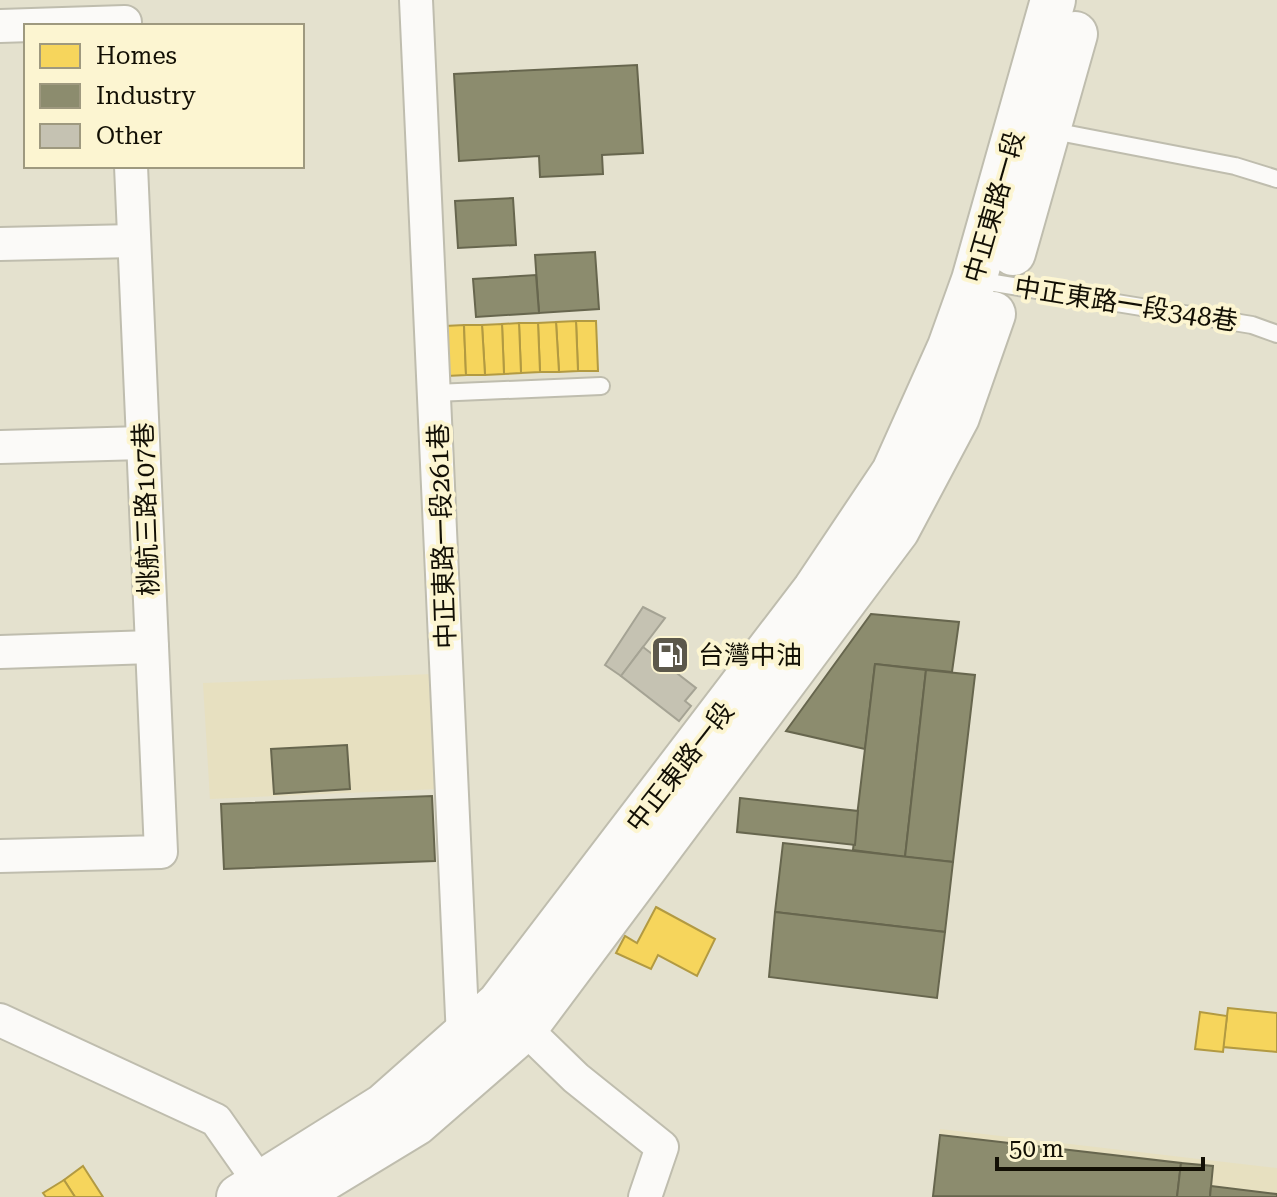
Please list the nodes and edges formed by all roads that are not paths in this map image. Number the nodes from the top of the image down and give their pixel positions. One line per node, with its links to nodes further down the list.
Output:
1 (416, 0): 16 (street, 中正東路一段261巷)
2 (1053, 0): 8 (main road, 中正東路一段)
3 (1084, 0): 8 (main road, 中正東路一段)
4 (124, 16): 6 (street)
5 (24, 24): 7 (street)
6 (25, 24)
7 (0, 26)
8 (1034, 128): 10 (lane); 13 (main road, 中正東路一段)
9 (131, 168): 11 (street, 桃航三路107巷)
10 (1277, 179)
11 (134, 241): 12 (street); 17 (street, 桃航三路107巷)
12 (0, 244)
13 (989, 282): 14 (lane, 中正東路一段348巷); 22 (main road, 中正東路一段)
14 (1277, 334)
15 (601, 386): 16 (lane)
16 (435, 393): 24 (street, 中正東路一段261巷)
17 (143, 443): 18 (street); 19 (street, 桃航三路107巷)
18 (0, 447)
19 (152, 647): 20 (street); 21 (street, 桃航三路107巷)
20 (0, 652)
21 (0, 856)
22 (512, 1016): 24 (main road, 中正東路一段); 26 (street)
23 (0, 1020): 25 (street)
24 (474, 1052): 25 (main road, 中正東路一段)
25 (266, 1193)
26 (645, 1197)

